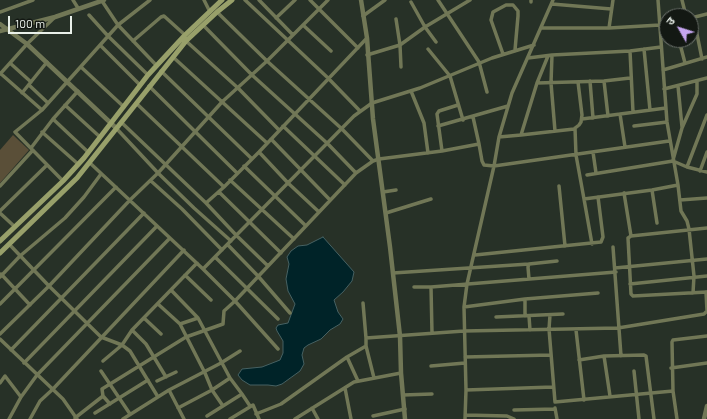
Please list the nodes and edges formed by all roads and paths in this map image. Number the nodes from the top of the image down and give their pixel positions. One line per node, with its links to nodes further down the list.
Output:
1 (33, 0): 25 (street)
2 (73, 0): 22 (street)
3 (150, 0): 36 (street)
4 (204, 0): 26 (street)
5 (222, 0): 26 (main road)
6 (232, 0): 27 (main road)
7 (245, 0): 49 (street)
8 (259, 0): 33 (street)
9 (295, 0): 33 (street)
10 (310, 0): 23 (street)
11 (328, 0): 23 (street)
12 (361, 0): 31 (street)
13 (384, 0): 31 (street)
14 (438, 0): 29 (street)
15 (470, 0): 20 (street)
16 (613, 0): 24 (street)
17 (658, 0): 28 (street)
18 (103, 1): 22 (street); 36 (street)
19 (410, 2): 40 (street)
20 (462, 2): 29 (street)
21 (553, 2): 24 (street); 41 (street)
22 (78, 8): 32 (street)
23 (320, 9): 38 (street); 59 (street)
24 (611, 9): 42 (street)
25 (0, 12)
26 (210, 12): 45 (main road)
27 (217, 12): 37 (main road); 74 (street)
28 (659, 12)
29 (446, 14): 40 (street); 76 (street)
30 (89, 15): 47 (street)
31 (363, 16): 48 (street)
32 (55, 17): 43 (street); 53 (street)
33 (276, 18): 46 (street)
34 (396, 19): 56 (street)
35 (0, 24): 43 (street)
36 (118, 25): 47 (street); 50 (street)
37 (202, 25): 51 (main road); 86 (street)
38 (303, 25): 46 (street); 65 (street)
39 (659, 25): 42 (street)
40 (425, 27): 52 (street); 56 (street)
41 (541, 28): 42 (street); 57 (street)
42 (609, 28)
43 (7, 29): 44 (street); 53 (street)
44 (0, 31)
45 (185, 35): 50 (street); 79 (main road)
46 (292, 35): 49 (street)
47 (108, 36): 55 (street); 85 (street)
48 (367, 38): 59 (street); 68 (street)
49 (287, 40): 74 (street); 88 (street)
50 (133, 41): 79 (street)
51 (186, 41): 70 (main road); 102 (street)
52 (436, 42)
53 (27, 44): 75 (street); 77 (street)
54 (699, 44): 73 (street)
55 (100, 45): 81 (street); 99 (street)
56 (400, 45): 68 (street); 80 (street)
57 (534, 45): 64 (street); 72 (street)
58 (659, 47): 63 (street)
59 (358, 48): 88 (street)
60 (661, 48): 82 (street)
61 (681, 48): 78 (street)
62 (428, 49): 87 (street)
63 (644, 49): 66 (street); 119 (street)
64 (514, 50): 67 (street); 67 (street)
65 (330, 51)
66 (630, 51): 69 (street); 89 (street)
67 (503, 54): 76 (street)
68 (367, 55): 112 (street)
69 (550, 55): 72 (street); 96 (street); 98 (street)
70 (173, 57): 83 (main road); 109 (street)
71 (707, 57): 73 (street)
72 (528, 58): 115 (street)
73 (702, 59): 78 (street)
74 (267, 61): 86 (street); 108 (street)
75 (47, 62): 91 (street); 97 (street)
76 (480, 62): 87 (street); 106 (street)
77 (10, 63): 84 (street); 97 (street)
78 (685, 63): 82 (street)
79 (157, 66): 85 (main road)
80 (400, 66)
81 (81, 67): 91 (street); 116 (street)
82 (663, 70): 103 (street)
83 (161, 71): 100 (main road); 127 (street)
84 (0, 74): 107 (street)
85 (148, 75): 99 (main road)
86 (252, 75): 102 (street); 122 (street)
87 (450, 76): 105 (street); 113 (street)
88 (328, 78): 108 (street); 120 (street)
89 (630, 78): 93 (street); 121 (street)
90 (707, 78): 94 (street)
91 (67, 81): 104 (street); 110 (street)
92 (590, 81): 93 (street); 95 (street); 128 (street)
93 (604, 81): 126 (street)
94 (697, 81): 101 (street); 140 (street)
95 (578, 82): 96 (street); 130 (street)
96 (550, 83): 98 (street); 143 (street)
97 (30, 84): 107 (street); 110 (street)
98 (537, 84): 146 (street)
99 (140, 85): 116 (main road)
100 (149, 86): 111 (main road); 145 (street)
101 (678, 86): 103 (street); 140 (street)
102 (238, 88): 109 (street); 142 (street)
103 (664, 89): 117 (street)
104 (78, 91): 114 (street); 134 (street)
105 (412, 91): 112 (street); 162 (street)
106 (487, 92)
107 (22, 93): 118 (street)
108 (309, 98): 122 (street); 141 (street)
109 (222, 102): 127 (street); 151 (street)
110 (48, 103): 118 (street)
111 (136, 103): 132 (main road); 154 (street)
112 (372, 104): 120 (street); 166 (street)
113 (458, 105): 131 (street); 136 (street)
114 (65, 106): 129 (street); 147 (street)
115 (508, 106): 125 (street); 148 (street)
116 (124, 107): 134 (main road)
117 (666, 108): 119 (street); 133 (street)
118 (42, 110): 156 (street)
119 (650, 110): 121 (street)
120 (360, 112): 141 (street)
121 (633, 112): 123 (street)
122 (295, 114): 135 (street); 152 (street)
123 (620, 114): 126 (street); 155 (street)
124 (707, 115): 175 (street)
125 (473, 116): 131 (street); 153 (street)
126 (608, 116): 128 (street)
127 (209, 117): 145 (street); 165 (street)
128 (593, 118): 130 (street)
129 (52, 119): 144 (street); 158 (street)
130 (582, 119): 139 (street)
131 (463, 120): 136 (street)
132 (121, 122): 138 (main road); 172 (street)
133 (666, 122): 137 (street); 150 (street)
134 (111, 124): 138 (street); 147 (main road)
135 (283, 126): 142 (street); 164 (street)
136 (438, 126): 157 (street)
137 (634, 126)
138 (116, 128): 169 (main road); 179 (street)
139 (575, 128): 143 (street); 163 (street)
140 (682, 128): 168 (street)
141 (342, 129): 152 (street); 167 (street)
142 (279, 130): 149 (street)
143 (555, 131): 146 (street)
144 (42, 132): 156 (street); 170 (street)
145 (195, 132): 154 (street); 180 (street)
146 (521, 135): 148 (street)
147 (100, 137): 158 (main road)
148 (499, 137): 174 (street)
149 (271, 139): 151 (street); 176 (street)
150 (669, 141): 155 (street); 168 (street)
151 (267, 143): 159 (street)
152 (328, 144): 164 (street); 181 (street)
153 (479, 144): 157 (street); 174 (street)
154 (182, 146): 172 (street); 194 (street)
155 (625, 147): 160 (street)
156 (32, 149): 171 (street); 191 (street)
157 (442, 151): 162 (street)
158 (88, 152): 170 (main road)
159 (258, 152): 165 (street); 188 (street)
160 (593, 152): 163 (street); 182 (street)
161 (707, 152): 177 (street)
162 (428, 153): 166 (street)
163 (576, 155): 174 (street); 203 (street)
164 (315, 157): 176 (street); 189 (street)
165 (251, 158): 173 (street)
166 (379, 159): 167 (street); 198 (street)
167 (373, 161): 181 (street)
168 (673, 161): 175 (street); 182 (street); 190 (street)
169 (90, 163): 183 (street); 227 (main road)
170 (78, 164): 186 (main road)
171 (47, 165): 186 (street); 210 (street)
172 (166, 166): 179 (street); 208 (street)
173 (244, 166): 180 (street); 200 (street)
174 (494, 166): 236 (street)
175 (687, 167): 177 (street)
176 (301, 170): 188 (street); 205 (street)
177 (700, 171): 178 (street)
178 (707, 172)
179 (158, 173): 187 (street); 226 (street)
180 (237, 173): 185 (street)
181 (356, 173): 189 (street)
182 (596, 173): 184 (street)
183 (101, 174): 193 (street); 237 (street)
184 (587, 175)
185 (230, 180): 194 (street); 209 (street)
186 (63, 181): 218 (main road)
187 (151, 181): 204 (street); 233 (street)
188 (288, 183): 200 (street); 211 (street)
189 (345, 185): 205 (street)
190 (678, 185): 196 (street); 207 (street)
191 (0, 186)
192 (559, 186): 230 (street)
193 (116, 187): 204 (street); 249 (street)
194 (224, 187): 197 (street)
195 (396, 190): 198 (street)
196 (652, 190): 199 (street); 215 (street)
197 (219, 192): 208 (street); 214 (street)
198 (383, 192): 213 (street)
199 (624, 193): 201 (street); 222 (street)
200 (275, 196): 209 (street); 217 (street)
201 (598, 197): 203 (street); 228 (street)
202 (707, 198): 207 (street)
203 (584, 199): 228 (street)
204 (130, 200): 212 (street); 259 (street)
205 (330, 200): 211 (street)
206 (431, 200): 213 (street)
207 (680, 200): 220 (street)
208 (206, 203): 221 (street)
209 (262, 209): 214 (street); 224 (street)
210 (0, 212): 218 (street)
211 (319, 212): 217 (street)
212 (144, 213): 216 (street); 268 (street)
213 (386, 213): 250 (street)
214 (250, 222): 221 (street); 235 (street)
215 (657, 223)
216 (157, 226): 223 (street); 277 (street)
217 (306, 226): 224 (street)
218 (15, 227): 225 (main road)
219 (707, 228): 220 (street)
220 (689, 229): 222 (street); 240 (street)
221 (236, 236): 226 (street); 244 (street)
222 (631, 236): 245 (street)
223 (170, 238): 232 (street); 286 (street)
224 (294, 238): 235 (street)
225 (0, 241)
226 (231, 241): 229 (street)
227 (9, 244): 234 (main road); 237 (street)
228 (592, 244): 230 (street)
229 (228, 245): 233 (street); 253 (street)
230 (565, 246): 236 (street)
231 (613, 247): 248 (street)
232 (184, 250): 242 (street); 300 (street)
233 (222, 250): 238 (street)
234 (0, 253)
235 (281, 253): 244 (street)
236 (474, 255): 246 (street)
237 (20, 256): 249 (street); 251 (street)
238 (215, 257): 247 (street); 262 (street)
239 (707, 259): 240 (street)
240 (692, 260): 245 (street); 254 (street)
241 (557, 261): 243 (street)
242 (197, 263): 247 (street); 252 (street)
243 (530, 264): 246 (street); 256 (street)
244 (268, 266): 253 (street)
245 (629, 267): 248 (street); 258 (street)
246 (471, 268): 250 (street); 257 (street)
247 (203, 269): 271 (street)
248 (616, 270): 256 (street); 288 (street)
249 (34, 271): 259 (street); 263 (street)
250 (393, 273): 298 (street)
251 (1, 275): 263 (street)
252 (185, 275): 264 (street); 270 (street)
253 (258, 276): 262 (street); 278 (street)
254 (694, 276): 255 (street); 258 (street); 267 (street)
255 (707, 276)
256 (529, 279): 257 (street)
257 (467, 284): 261 (street); 276 (street)
258 (630, 284): 267 (street)
259 (49, 286): 268 (street); 275 (street)
260 (414, 287): 261 (street)
261 (431, 287): 295 (street)
262 (247, 288): 271 (street); 285 (street)
263 (16, 289): 273 (street); 275 (street)
264 (171, 290): 274 (street); 284 (street)
265 (706, 292): 267 (street); 288 (street)
266 (598, 293): 269 (street)
267 (693, 293)
268 (61, 298): 277 (street); 307 (street)
269 (525, 299): 276 (street); 281 (street)
270 (211, 300)
271 (235, 301): 291 (street); 306 (street)
272 (364, 303): 302 (street)
273 (0, 304)
274 (158, 304): 283 (street); 287 (street)
275 (30, 305): 296 (street)
276 (464, 307): 294 (street)
277 (74, 310): 286 (street); 317 (street)
278 (290, 313)
279 (550, 314): 280 (street); 281 (street); 289 (street)
280 (563, 314)
281 (527, 316): 282 (street); 292 (street)
282 (496, 317)
283 (144, 318): 290 (street); 297 (street)
284 (198, 318): 287 (street); 291 (street)
285 (278, 319)
286 (88, 324): 300 (street); 330 (street)
287 (180, 324): 301 (street)
288 (618, 328): 293 (street); 313 (street)
289 (548, 329): 292 (street); 293 (street); 309 (street)
290 (132, 330): 304 (street); 310 (street)
291 (205, 330): 301 (street); 320 (street)
292 (530, 330): 294 (street)
293 (576, 330): 315 (street)
294 (464, 331): 295 (street); 311 (street)
295 (432, 333): 298 (street)
296 (0, 334)
297 (162, 334)
298 (400, 336): 302 (street); 328 (street)
299 (707, 336): 323 (street)
300 (102, 337): 304 (street); 342 (street)
301 (186, 337): 310 (street); 327 (street)
302 (366, 338): 305 (street)
303 (0, 339): 307 (street)
304 (122, 345): 316 (street); 321 (street)
305 (366, 346): 314 (street); 334 (street)
306 (278, 349)
307 (11, 350): 317 (street)
308 (240, 351): 320 (street)
309 (551, 355): 311 (street); 340 (street)
310 (155, 356): 321 (street); 332 (street)
311 (465, 356): 318 (street)
312 (604, 356): 313 (street); 315 (street); 353 (street)
313 (621, 356): 347 (street)
314 (347, 357): 337 (street); 370 (street)
315 (579, 360): 357 (street)
316 (102, 361)
317 (24, 363): 330 (street)
318 (465, 363): 322 (street); 345 (street)
319 (707, 363): 323 (street)
320 (221, 364): 327 (street); 333 (street)
321 (139, 366): 335 (street); 339 (street)
322 (431, 366)
323 (671, 368): 346 (street)
324 (101, 371): 339 (street)
325 (634, 371): 351 (street)
326 (176, 372): 332 (street)
327 (205, 373): 343 (street); 344 (street)
328 (401, 373): 334 (street); 349 (street)
329 (0, 374): 331 (street)
330 (37, 375): 342 (street); 354 (street)
331 (5, 376): 338 (street); 354 (street)
332 (166, 377): 336 (street)
333 (230, 378): 344 (street); 348 (street)
334 (374, 378): 337 (street)
335 (148, 380): 355 (street); 356 (street)
336 (157, 381)
337 (358, 381): 341 (street)
338 (0, 383)
339 (111, 384): 352 (street); 356 (street)
340 (553, 387): 345 (street); 358 (street)
341 (344, 388): 364 (street); 384 (street)
342 (53, 389): 377 (street); 378 (street)
343 (169, 390): 355 (street); 363 (street)
344 (212, 390): 360 (street); 363 (street)
345 (466, 390): 374 (street)
346 (673, 391): 347 (street); 390 (street)
347 (650, 393): 351 (street); 389 (street)
348 (242, 394): 360 (street); 361 (street)
349 (403, 394): 350 (street); 365 (street)
350 (432, 394)
351 (636, 394): 353 (street); 388 (street)
352 (103, 396): 359 (street); 378 (street)
353 (610, 396): 357 (street)
354 (21, 397): 376 (street)
355 (158, 397): 369 (street)
356 (120, 398): 359 (street); 369 (street)
357 (584, 400): 358 (street)
358 (555, 402): 366 (street)
359 (110, 404): 368 (street)
360 (224, 406): 371 (street)
361 (250, 406): 370 (street); 373 (street)
362 (707, 406): 375 (street)
363 (178, 408): 380 (street)
364 (312, 408): 382 (street); 383 (street)
365 (404, 409): 372 (street); 385 (street)
366 (555, 409): 367 (street); 387 (street)
367 (514, 410)
368 (95, 413)
369 (130, 414): 379 (street)
370 (256, 414): 381 (street)
371 (207, 416)
372 (374, 416)
373 (230, 418)
374 (465, 418): 386 (street)
375 (705, 418)
376 (9, 419)
377 (30, 419)
378 (76, 419)
379 (123, 419)
380 (184, 419)
381 (259, 419)
382 (295, 419)
383 (318, 419)
384 (351, 419)
385 (405, 419)
386 (514, 419)
387 (557, 419)
388 (639, 419)
389 (654, 419)
390 (677, 419)

